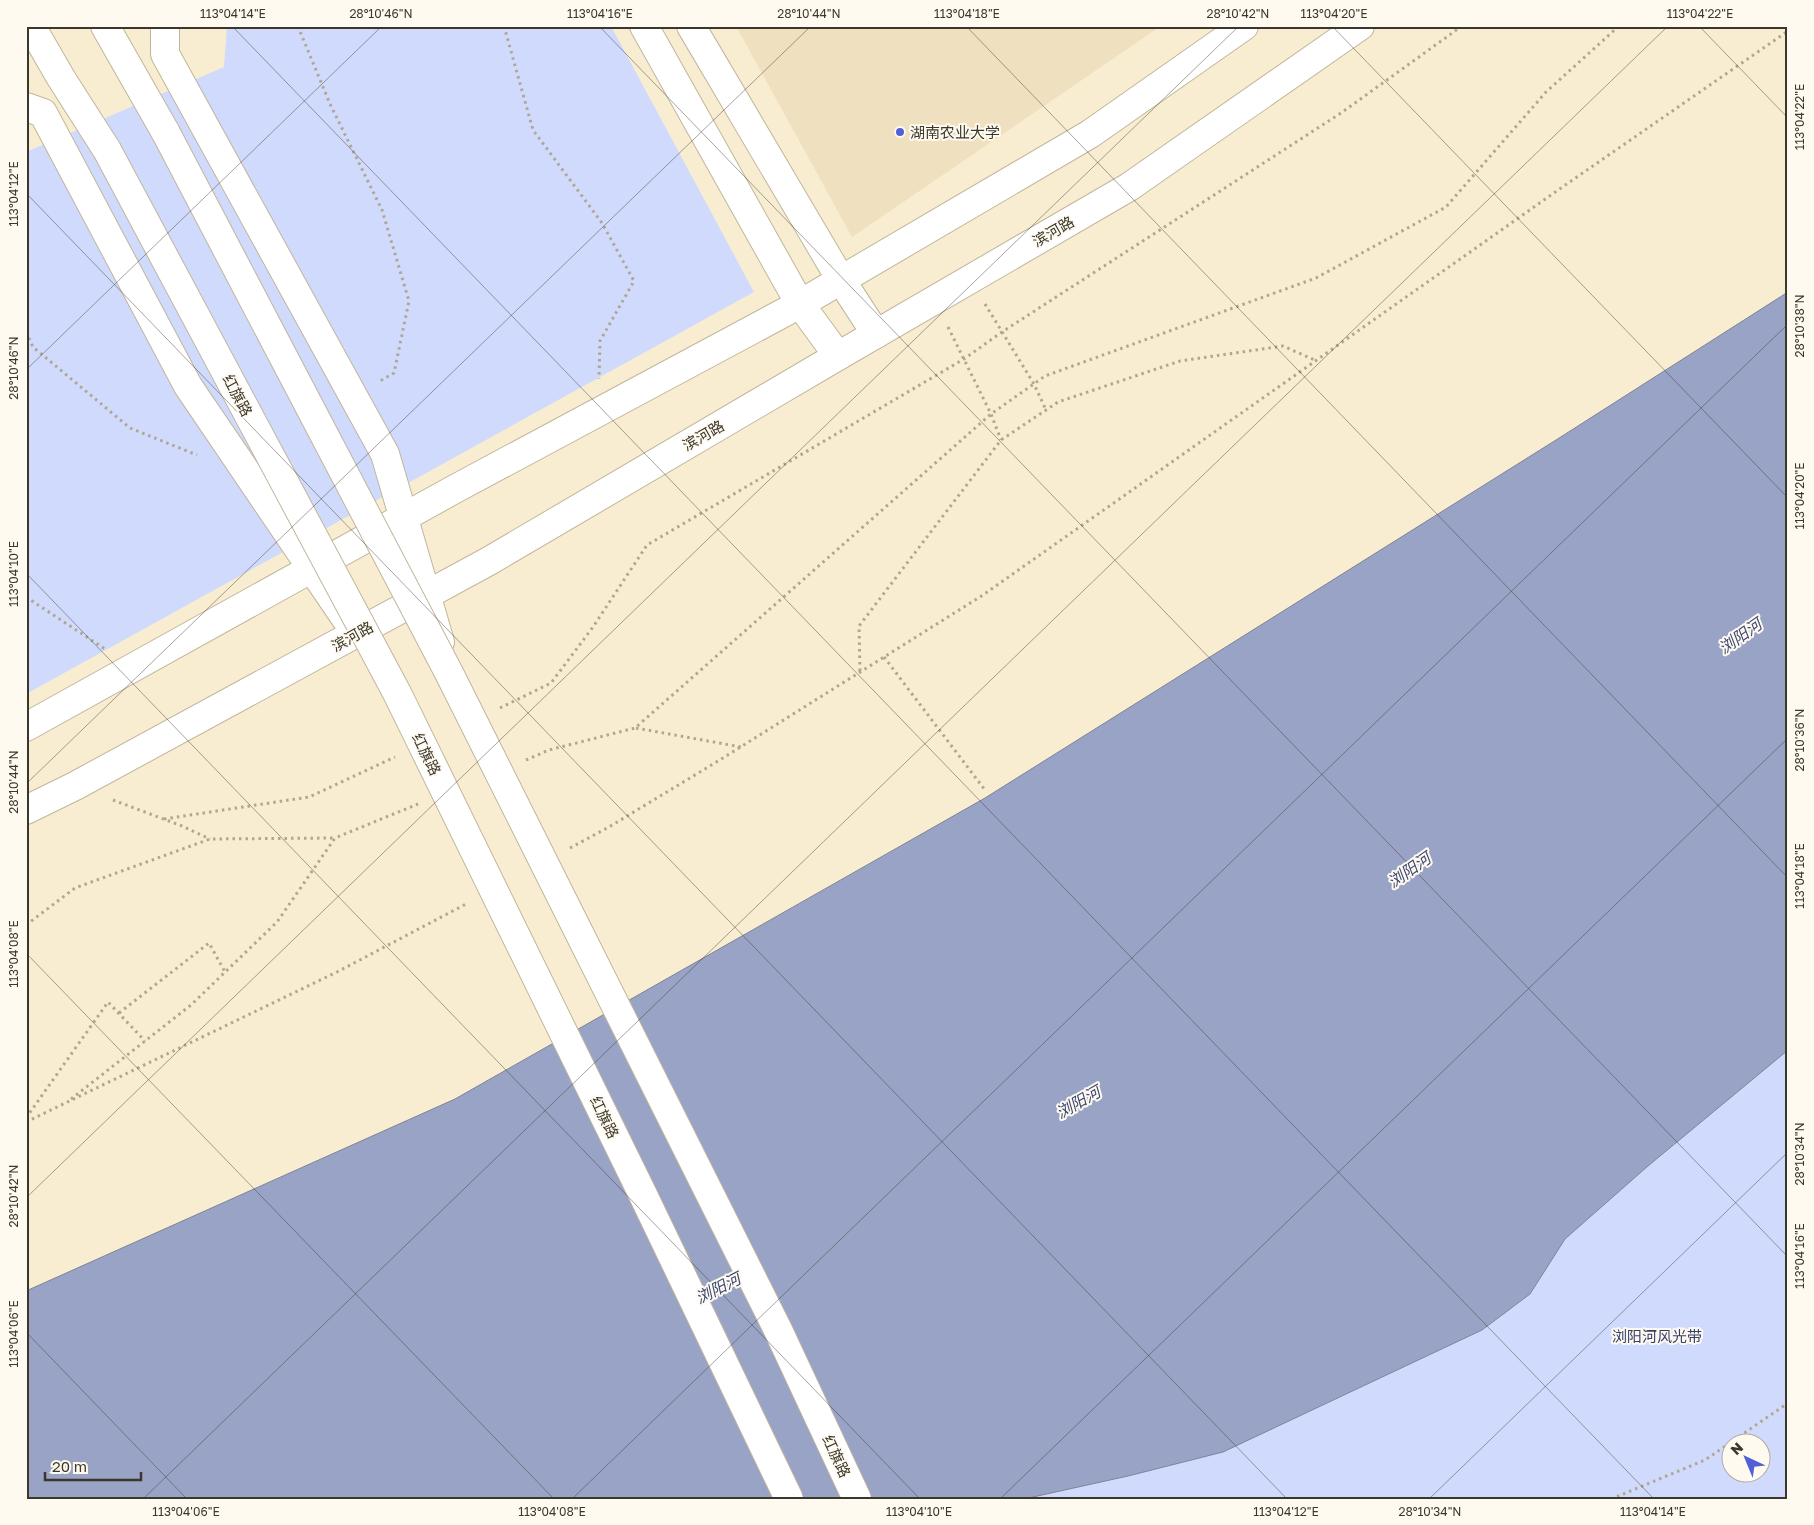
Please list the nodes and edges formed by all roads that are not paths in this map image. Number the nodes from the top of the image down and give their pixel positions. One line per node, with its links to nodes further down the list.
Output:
1 (32, 26): 14 (main road, 红旗路, bridge)
2 (105, 26): 13 (main road, 红旗路, bridge)
3 (165, 26): 13 (main road)
4 (644, 26): 10 (main road)
5 (692, 26): 9 (main road)
6 (1244, 26): 9 (main road)
7 (1360, 26): 11 (main road, 滨河路)
8 (26, 107): 14 (main road)
9 (841, 280): 10 (main road); 11 (main road)
10 (800, 304): 12 (main road); 15 (main road)
11 (876, 334): 12 (main road, 滨河路)
12 (838, 356): 16 (main road, 滨河路)
13 (449, 672): 18 (main road, 红旗路, bridge)
14 (397, 693): 17 (main road, 红旗路, bridge)
15 (26, 726)
16 (26, 810)
17 (789, 1499)
18 (857, 1499)

